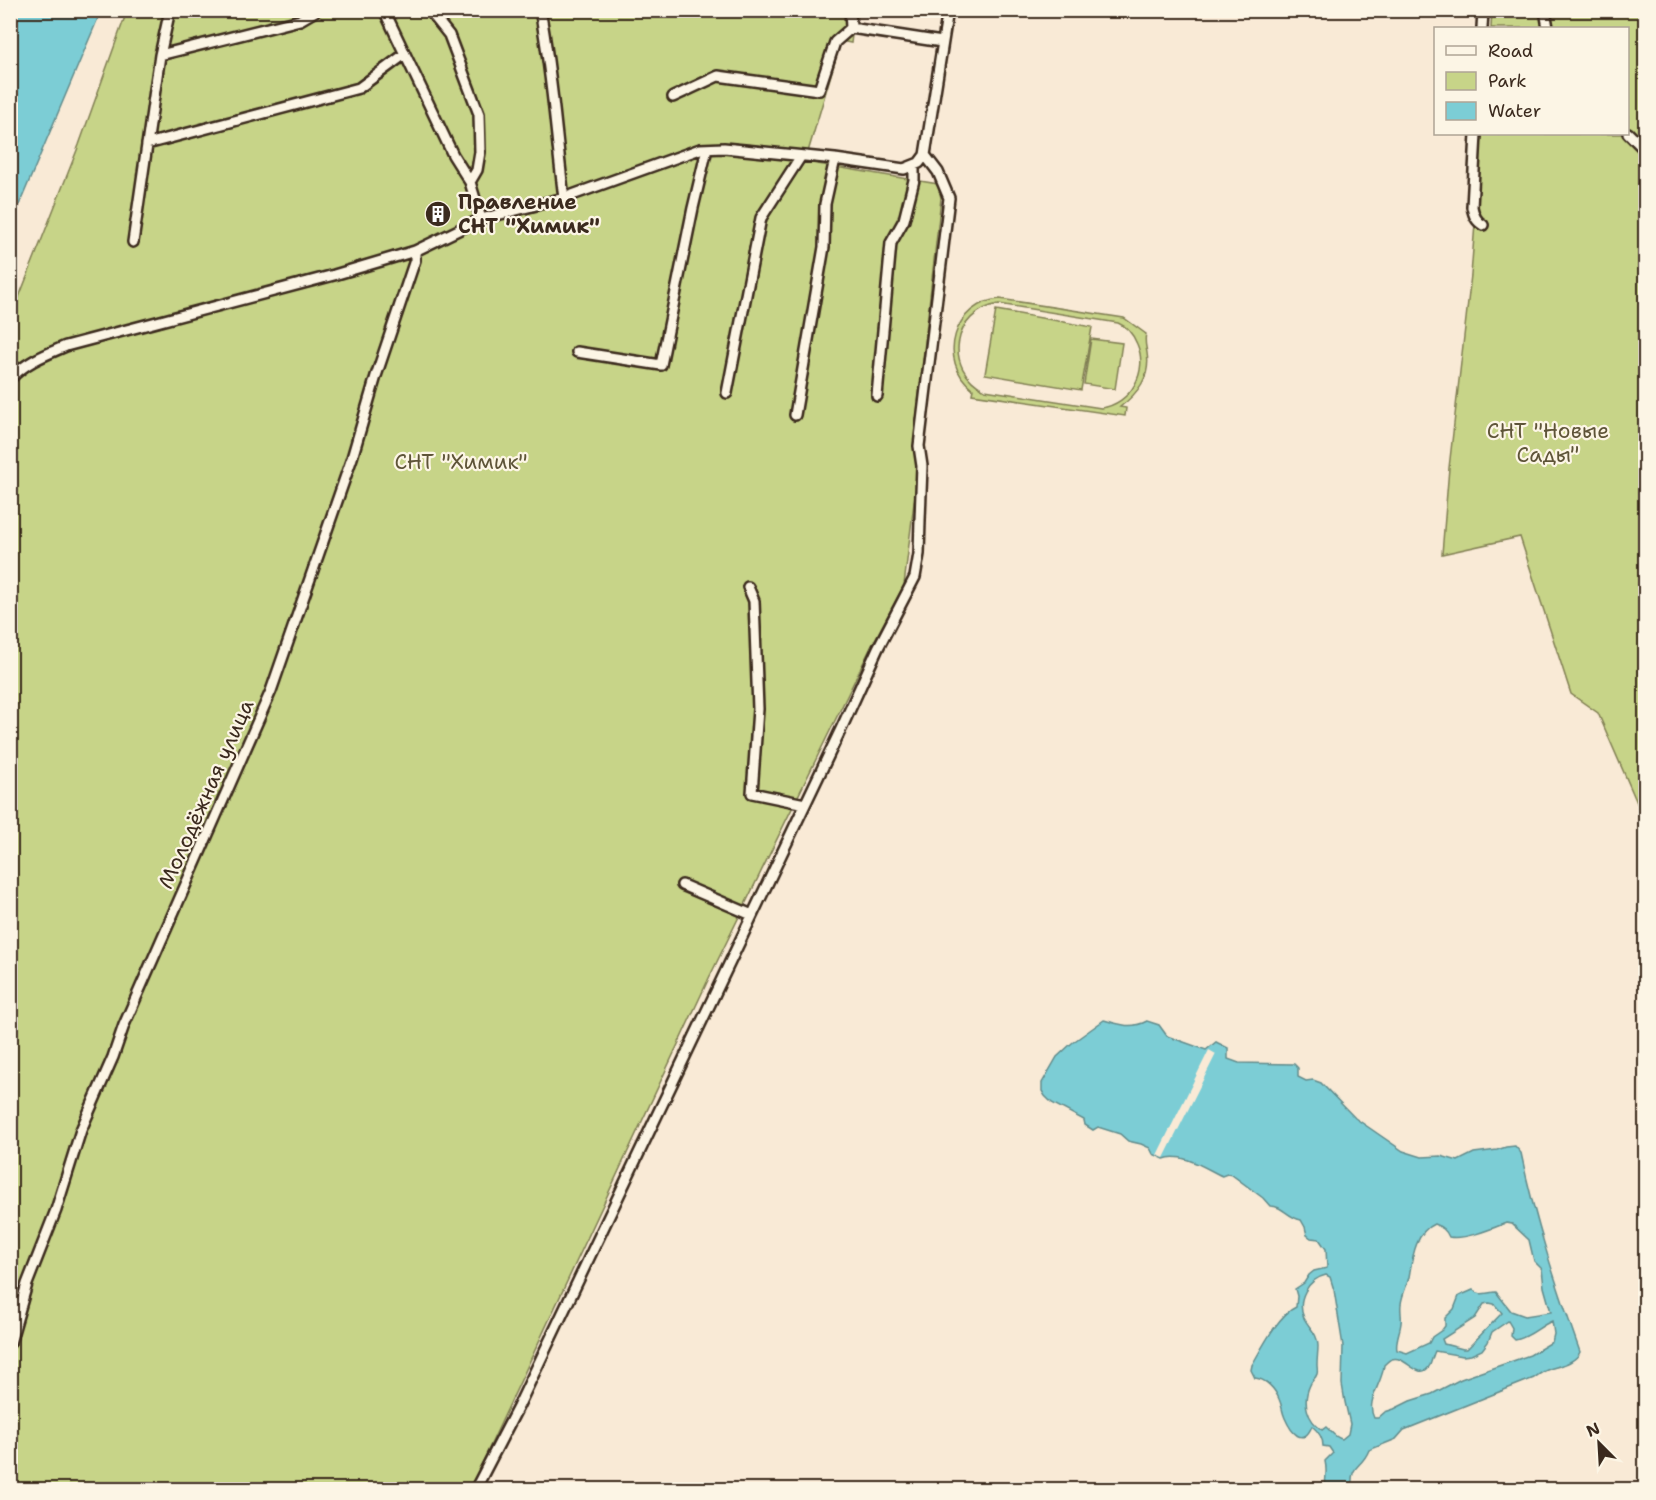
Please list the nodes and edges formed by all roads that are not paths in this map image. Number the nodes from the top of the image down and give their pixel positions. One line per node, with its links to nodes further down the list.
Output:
1 (170, 10): 15 (street)
2 (317, 10): 15 (street)
3 (384, 10): 14 (street)
4 (429, 10): 26 (street)
5 (540, 10): 27 (street)
6 (850, 10): 12 (street)
7 (948, 10): 13 (street)
8 (1483, 10): 10 (street)
9 (1545, 10): 11 (street)
10 (1482, 27)
11 (1548, 27)
12 (850, 28): 13 (street); 16 (street)
13 (942, 42): 22 (street)
14 (405, 54): 19 (street); 26 (street)
15 (160, 55): 19 (street)
16 (673, 96)
17 (1629, 134): 21 (street)
18 (1476, 135): 29 (street)
19 (147, 144): 30 (street)
20 (707, 149): 23 (street); 27 (street); 32 (street)
21 (1646, 151)
22 (926, 155): 25 (street); 38 (street)
23 (801, 156): 24 (street); 34 (street)
24 (835, 159): 25 (street); 36 (street)
25 (914, 165): 35 (street)
26 (470, 182): 28 (street)
27 (564, 198): 28 (street)
28 (482, 219): 31 (street)
29 (1483, 225)
30 (133, 242)
31 (415, 251): 33 (street); 41 (street, Молодёжная улица)
32 (578, 352)
33 (10, 379)
34 (727, 393)
35 (877, 396)
36 (795, 415)
37 (748, 587): 38 (street)
38 (805, 804): 40 (street)
39 (682, 885): 40 (street)
40 (752, 915): 42 (street)
41 (10, 1343)
42 (475, 1490)

